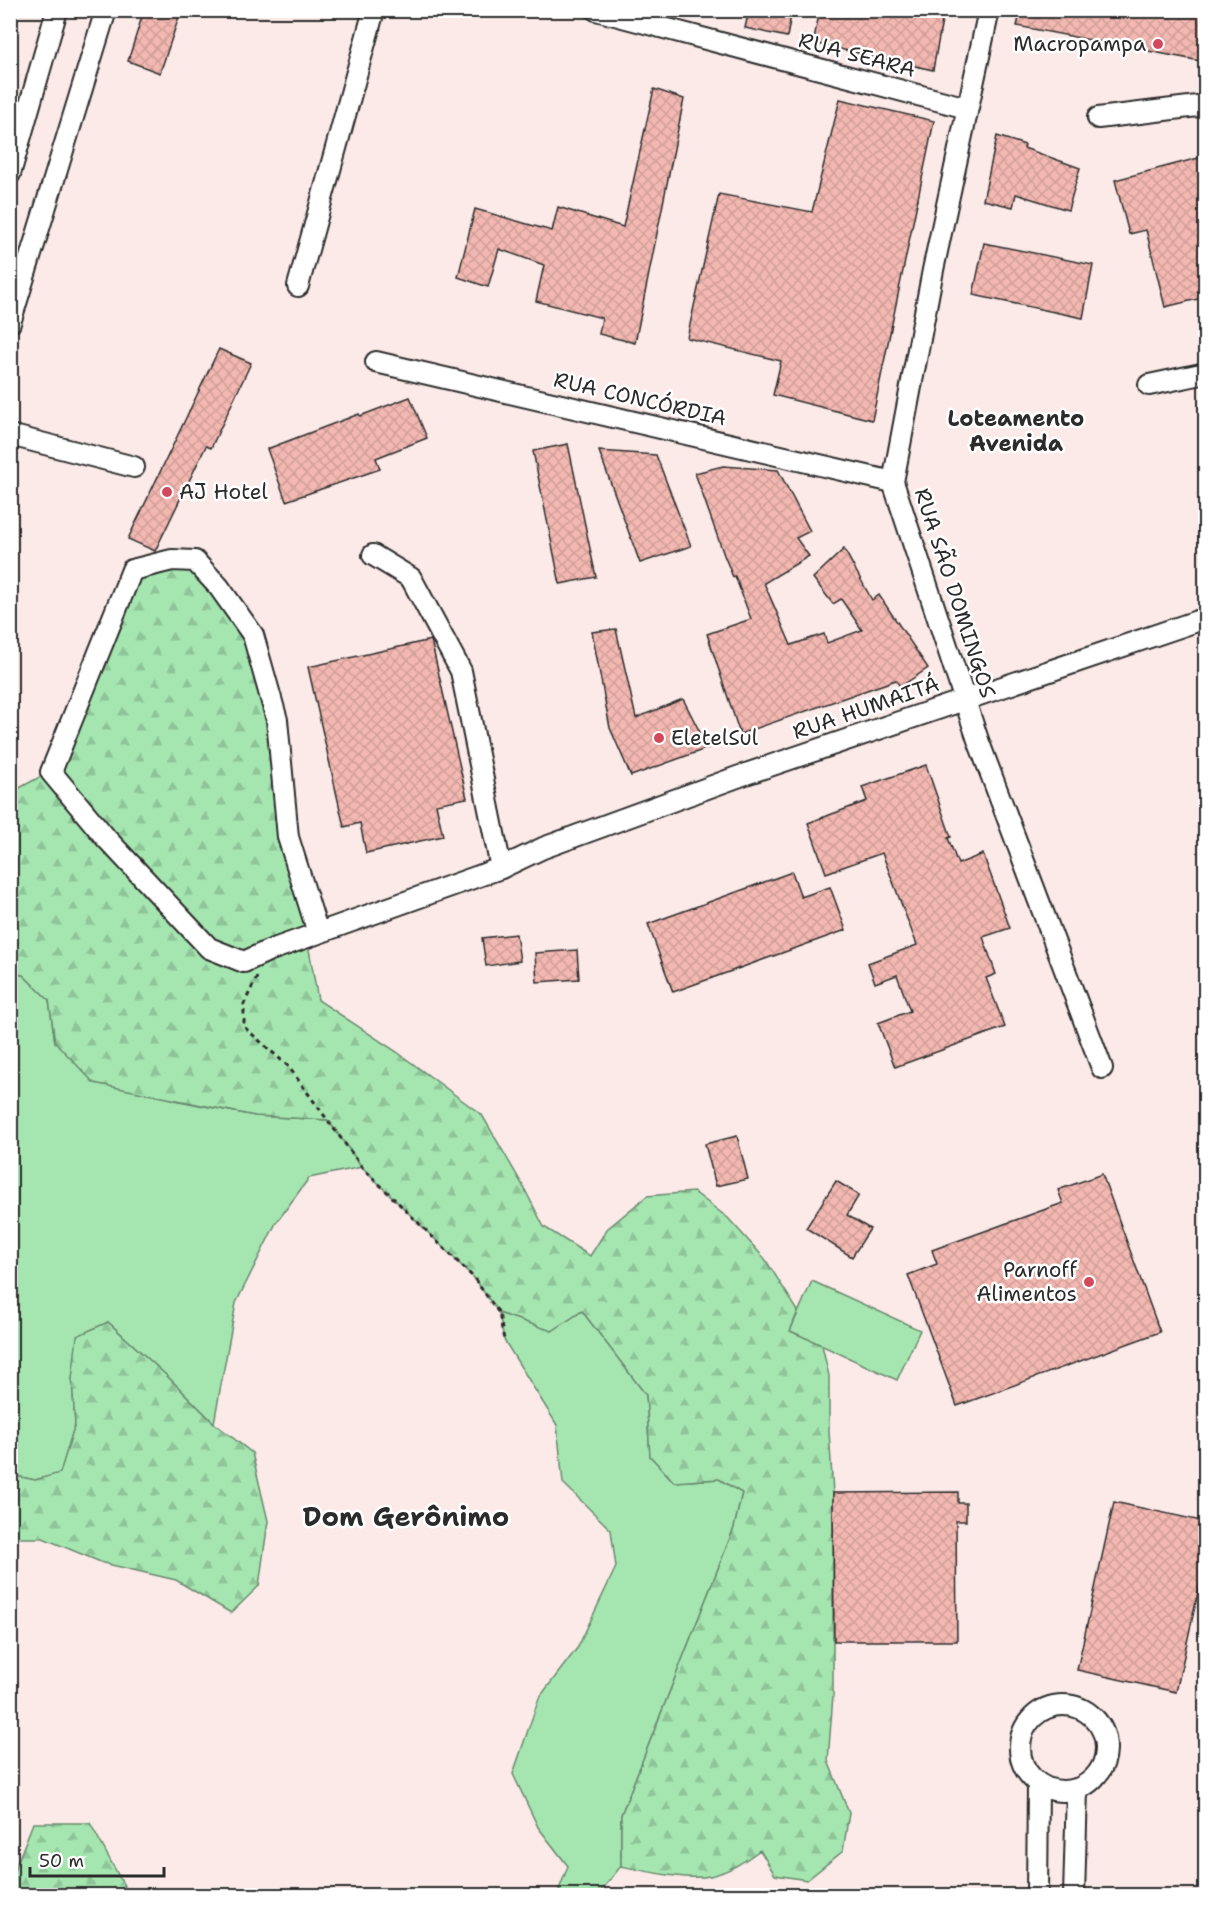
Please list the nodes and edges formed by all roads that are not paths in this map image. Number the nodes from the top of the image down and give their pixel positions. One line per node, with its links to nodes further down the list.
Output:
1 (57, 10): 9 (street)
2 (106, 10): 11 (street)
3 (374, 10): 10 (street)
4 (596, 10): 7 (street, RUA SEARA)
5 (989, 10): 7 (street, RUA SÃO DOMINGOS)
6 (1206, 105): 8 (street)
7 (967, 108): 17 (street, RUA SÃO DOMINGOS)
8 (1098, 118)
9 (10, 174)
10 (298, 286)
11 (10, 323)
12 (376, 362): 17 (street, RUA CONCÓRDIA)
13 (1206, 373): 14 (street)
14 (1149, 385)
15 (10, 435): 16 (street)
16 (134, 467)
17 (893, 482): 20 (street, RUA SÃO DOMINGOS)
18 (373, 555): 21 (street)
19 (1206, 618): 20 (street, RUA HUMAITÁ)
20 (966, 700): 21 (street, RUA HUMAITÁ); 23 (street, RUA SÃO DOMINGOS)
21 (501, 868): 22 (street, RUA HUMAITÁ)
22 (318, 933): 22 (street, RUA HUMAITÁ)
23 (1102, 1068)
24 (1038, 1784): 25 (street); 25 (street); 26 (street)
25 (1077, 1790): 27 (street)
26 (1037, 1896)
27 (1074, 1896)

